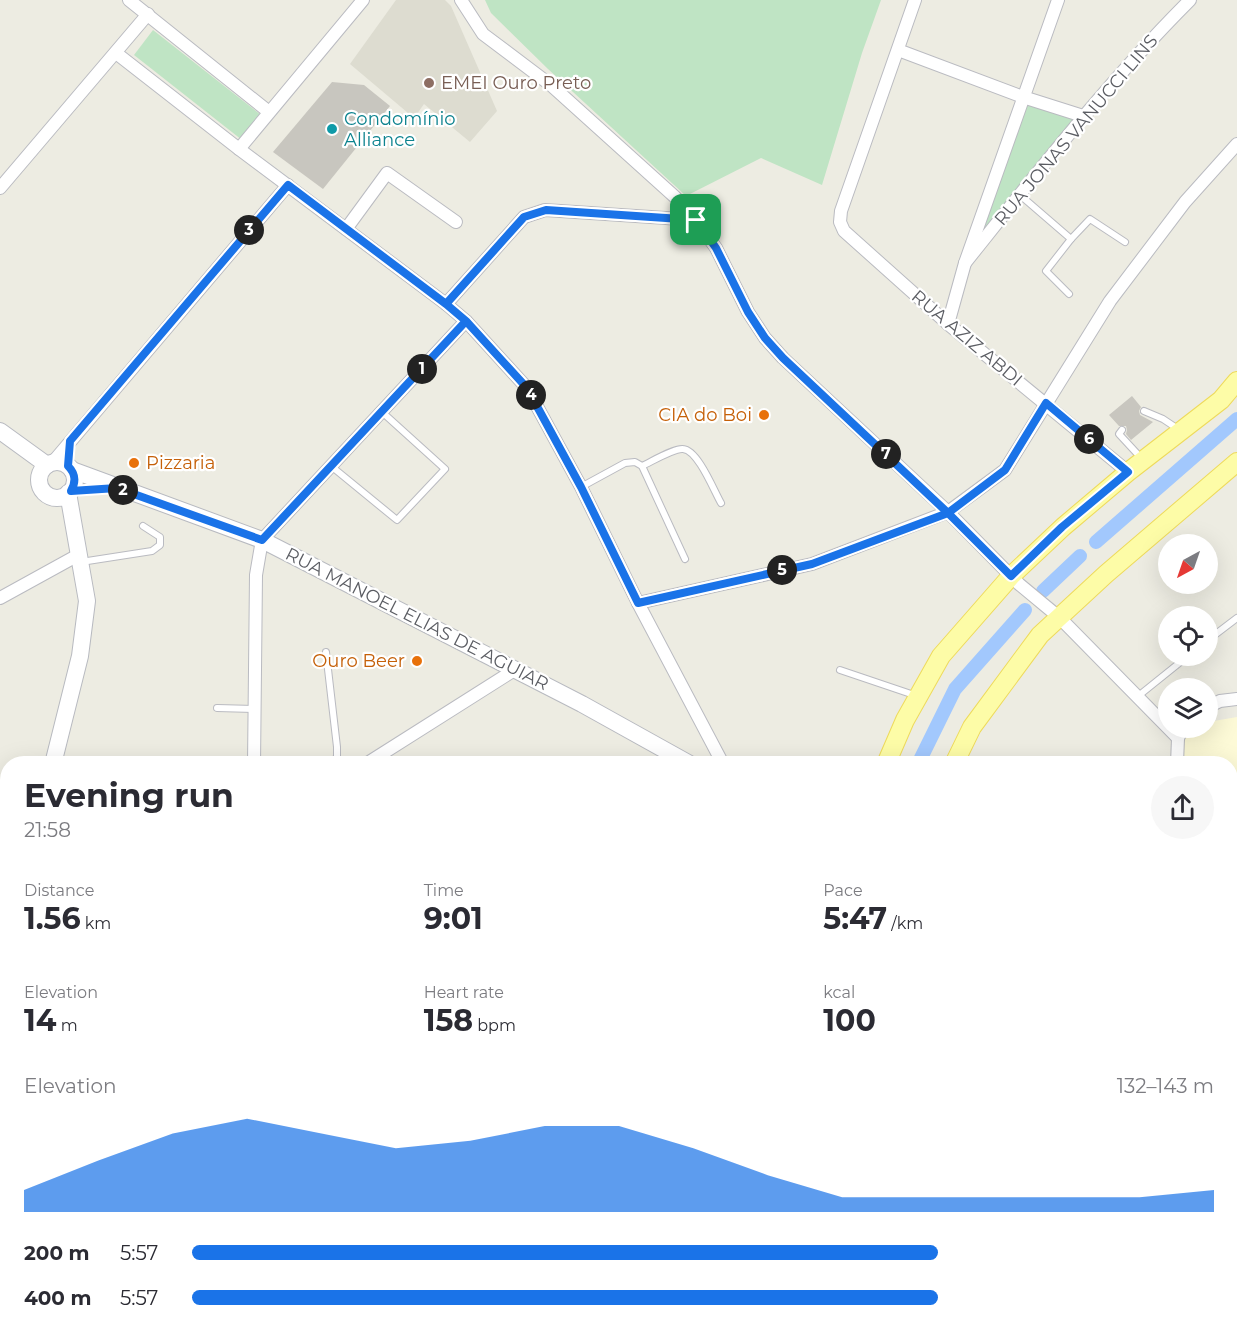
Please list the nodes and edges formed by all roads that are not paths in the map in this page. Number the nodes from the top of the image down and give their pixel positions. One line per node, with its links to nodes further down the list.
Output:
1 (129, 0): 7 (street)
2 (363, 0): 11 (street)
3 (461, 0): 18 (street)
4 (915, 0): 8 (street)
5 (1058, 0): 10 (street)
6 (1190, 0): 12 (street, RUA JONAS VANUCCI LINS)
7 (148, 14): 9 (street); 11 (street)
8 (898, 50): 10 (street); 27 (street, RUA AZIZ ABDI)
9 (116, 53): 14 (street); 16 (street)
10 (1023, 97): 12 (street); 23 (street)
11 (269, 112): 14 (street)
12 (1083, 116): 17 (street, RUA JONAS VANUCCI LINS)
13 (1237, 144): 29 (street)
14 (239, 149): 15 (street)
15 (288, 185): 20 (street); 39 (street)
16 (0, 188)
17 (1020, 195): 21 (lane); 23 (street, RUA JONAS VANUCCI LINS)
18 (696, 220): 25 (street); 46 (street)
19 (456, 222): 20 (street)
20 (346, 229): 25 (street)
21 (1071, 239): 22 (lane); 24 (lane)
22 (1125, 242)
23 (965, 263): 27 (street)
24 (1070, 294)
25 (446, 304): 26 (street)
26 (466, 321): 31 (street); 41 (street)
27 (948, 324): 29 (street, RUA AZIZ ABDI)
28 (1237, 381): 33 (main road)
29 (1046, 403): 40 (street, RUA AZIZ ABDI); 46 (street)
30 (1144, 411): 33 (lane)
31 (382, 412): 37 (street); 37 (lane)
32 (1122, 430): 35 (lane)
33 (1180, 431): 35 (main road)
34 (3, 434): 39 (main road)
35 (1143, 460): 40 (main road)
36 (1237, 462): 55 (main road)
37 (331, 466): 49 (street)
38 (642, 466): 41 (lane); 45 (lane); 51 (lane)
39 (56, 469): 42 (main road, RUA MANOEL ELIAS DE AGUIAR); 43 (main road); 44 (main road)
40 (1128, 472): 52 (main road)
41 (581, 487): 54 (street)
42 (117, 488): 43 (main road, RUA MANOEL ELIAS DE AGUIAR); 49 (main road, RUA MANOEL ELIAS DE AGUIAR)
43 (70, 492): 44 (main road, RUA MANOEL ELIAS DE AGUIAR); 48 (main road)
44 (48, 495): 48 (main road)
45 (721, 503)
46 (948, 513): 52 (street); 54 (street)
47 (143, 526): 50 (lane)
48 (74, 531): 50 (main road)
49 (262, 540): 60 (main road, RUA MANOEL ELIAS DE AGUIAR); 67 (street)
50 (80, 558): 53 (street); 71 (main road)
51 (685, 558)
52 (1018, 582): 55 (street); 62 (main road)
53 (0, 598)
54 (638, 603): 77 (street)
55 (1054, 612): 63 (street); 79 (main road)
56 (1237, 618): 57 (lane)
57 (1218, 632)
58 (326, 652): 73 (lane)
59 (1176, 666): 63 (lane)
60 (516, 669): 69 (main road, RUA MANOEL ELIAS DE AGUIAR); 74 (street)
61 (840, 670): 62 (lane)
62 (918, 697): 78 (main road)
63 (1137, 697): 68 (street)
64 (1237, 699): 65 (street)
65 (1218, 702)
66 (217, 708): 67 (lane)
67 (255, 709): 72 (street)
68 (1158, 715)
69 (645, 738): 75 (main road, RUA MANOEL ELIAS DE AGUIAR); 76 (main road, RUA MANOEL ELIAS DE AGUIAR)
70 (1180, 738): 80 (street)
71 (55, 756)
72 (254, 756)
73 (337, 756)
74 (379, 756)
75 (667, 756)
76 (676, 756)
77 (719, 756)
78 (889, 756)
79 (958, 756)
80 (1178, 756)

